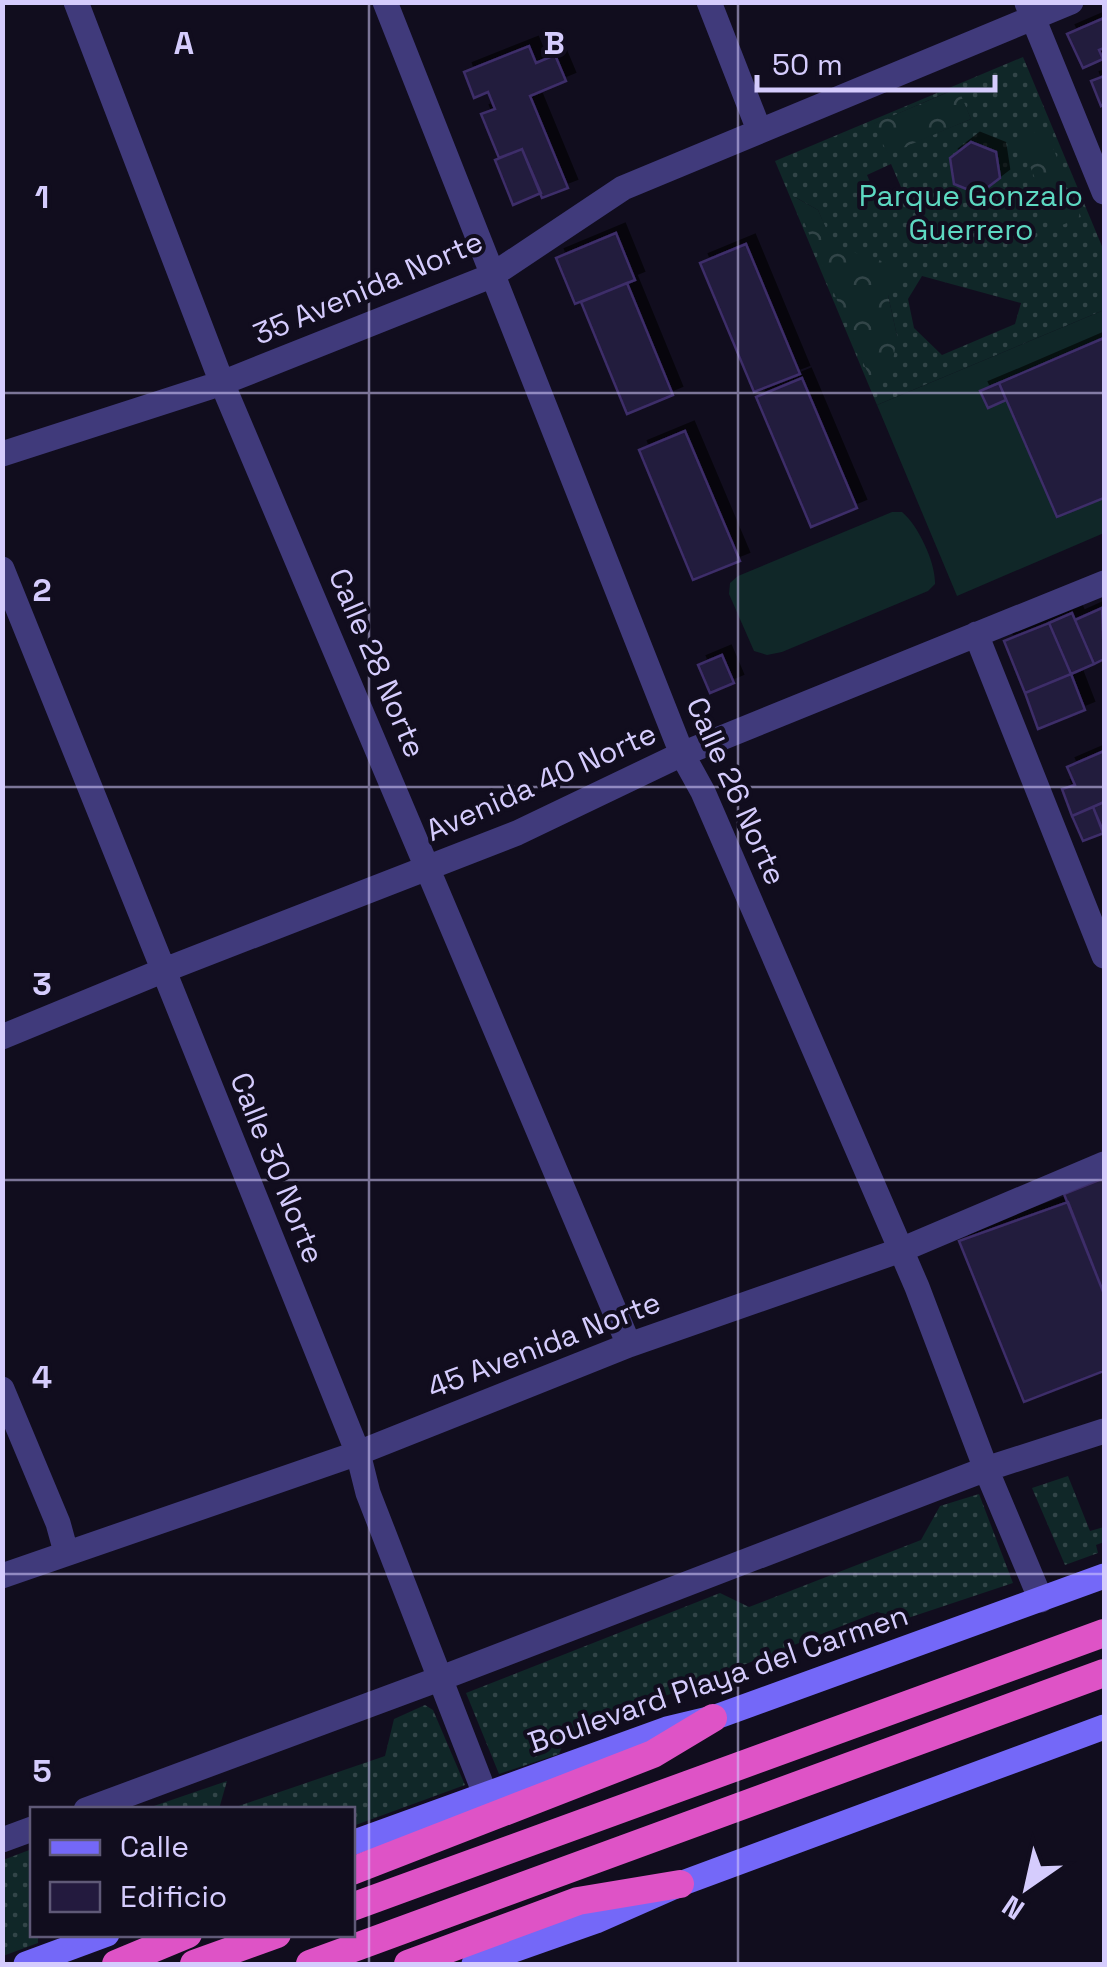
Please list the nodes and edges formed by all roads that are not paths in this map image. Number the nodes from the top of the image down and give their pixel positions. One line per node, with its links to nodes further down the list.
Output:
1 (76, 2): 9 (street, Calle 28 Norte)
2 (385, 2): 8 (street, Calle 26 Norte)
3 (709, 2): 6 (street)
4 (1070, 2): 5 (street, 35 Avenida Norte)
5 (1030, 10): 6 (street, 35 Avenida Norte); 7 (street)
6 (758, 130): 8 (street, 35 Avenida Norte)
7 (1104, 192)
8 (491, 276): 9 (street, 35 Avenida Norte); 14 (street, Calle 26 Norte)
9 (222, 384): 10 (street, 35 Avenida Norte); 15 (street, Calle 28 Norte)
10 (2, 454)
11 (2, 569): 17 (street, Calle 30 Norte)
12 (1104, 583): 13 (street, Avenida 40 Norte)
13 (976, 634): 14 (street, Avenida 40 Norte); 16 (street)
14 (682, 754): 15 (street, Avenida 40 Norte); 20 (street, Calle 26 Norte)
15 (428, 869): 17 (street, Avenida 40 Norte); 21 (street, Calle 28 Norte)
16 (1104, 956)
17 (162, 970): 18 (street, Avenida 40 Norte); 24 (street, Calle 30 Norte)
18 (2, 1037)
19 (1104, 1164): 20 (street, 45 Avenida Norte)
20 (901, 1250): 21 (street, 45 Avenida Norte); 25 (street, Calle 26 Norte)
21 (628, 1344): 24 (street, 45 Avenida Norte)
22 (2, 1389): 26 (street)
23 (1104, 1431): 25 (street)
24 (358, 1453): 26 (street, 45 Avenida Norte); 32 (street, Calle 30 Norte)
25 (986, 1468): 29 (street, Calle 26 Norte); 32 (street)
26 (66, 1552): 27 (street, 45 Avenida Norte)
27 (2, 1576)
28 (1104, 1576): 29 (main road, Boulevard Playa del Carmen)
29 (1041, 1600): 33 (main road, Boulevard Playa del Carmen)
30 (1104, 1634): 42 (highway)
31 (1104, 1673): 49 (highway)
32 (439, 1679): 35 (street, Calle 30 Norte); 36 (street)
33 (712, 1718): 35 (main road, Boulevard Playa del Carmen); 40 (highway)
34 (1104, 1726): 41 (main road)
35 (485, 1794): 39 (main road, Boulevard Playa del Carmen)
36 (94, 1807)
37 (30, 1831): 38 (street)
38 (2, 1840)
39 (355, 1842)
40 (355, 1870)
41 (680, 1884): 50 (highway); 51 (main road)
42 (355, 1907)
43 (99, 1937): 46 (main road)
44 (181, 1937): 47 (highway)
45 (269, 1937): 48 (highway)
46 (26, 1964)
47 (116, 1964)
48 (194, 1964)
49 (310, 1964)
50 (408, 1964)
51 (474, 1964)

